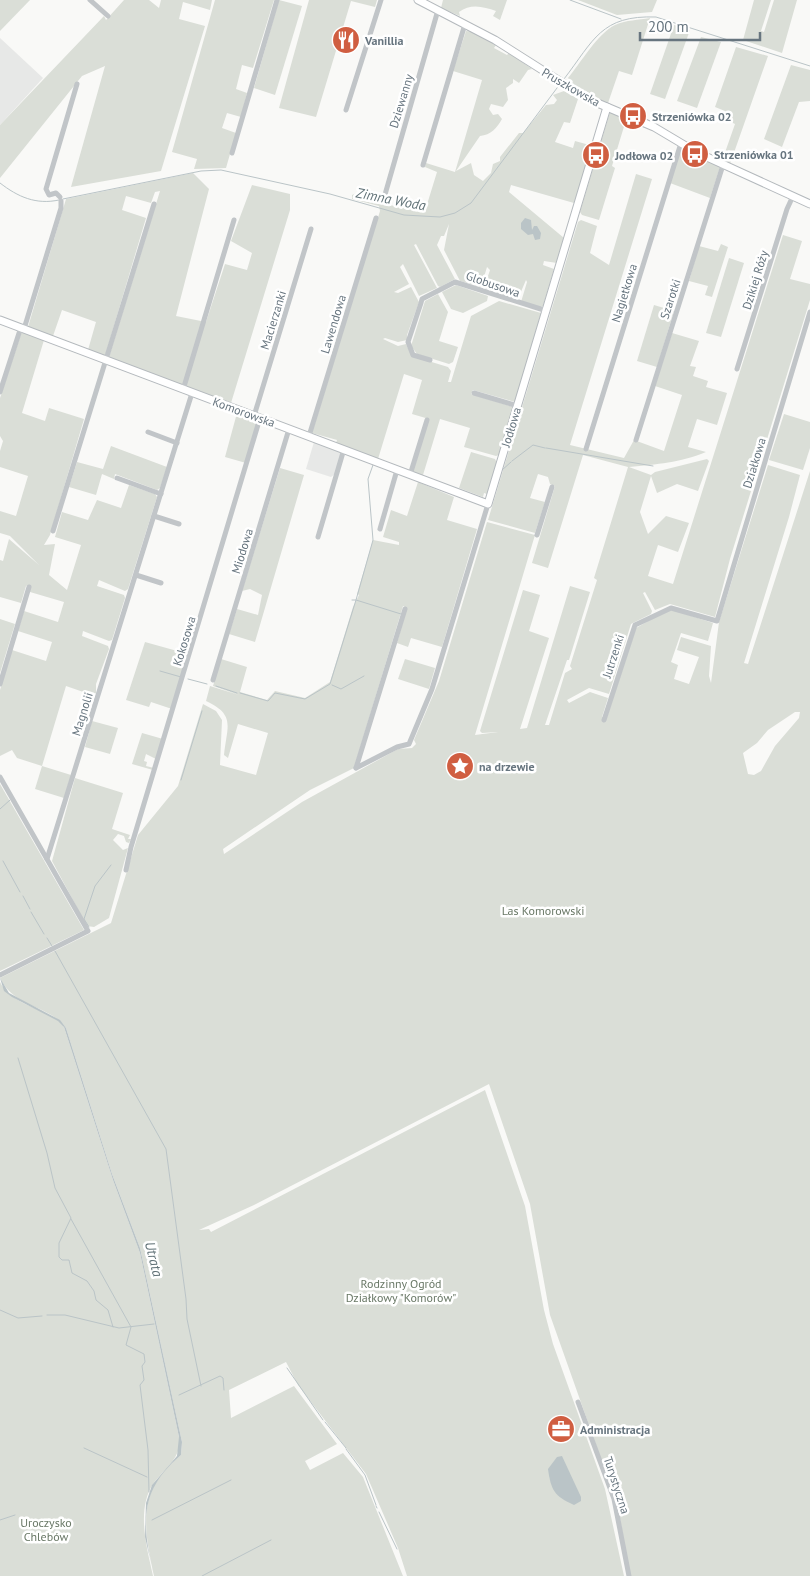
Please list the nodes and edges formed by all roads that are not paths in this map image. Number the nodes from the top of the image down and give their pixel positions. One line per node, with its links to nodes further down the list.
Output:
1 (90, 0): 6 (street)
2 (277, 0): 12 (street)
3 (381, 0): 10 (street)
4 (418, 0): 5 (street, Pruszkowska)
5 (438, 10): 7 (street, Pruszkowska); 16 (street, Dziewanny)
6 (108, 16)
7 (465, 24): 9 (street, Pruszkowska); 13 (street)
8 (77, 84): 26 (street)
9 (607, 107): 11 (street, Pruszkowska); 22 (street, Jodłowa)
10 (346, 110)
11 (681, 143): 14 (street, Pruszkowska); 43 (street, Nagietkowa)
12 (232, 153)
13 (423, 165)
14 (723, 165): 15 (street, Pruszkowska); 40 (street, Szarotki)
15 (793, 196): 18 (street, Pruszkowska); 29 (street, Dzikiej Róży)
16 (384, 198)
17 (154, 204): 27 (street)
18 (810, 204)
19 (376, 218): 39 (street, Lawendowa)
20 (234, 220): 30 (street)
21 (311, 229): 35 (street, Macierzanki)
22 (547, 311): 28 (street, Globusowa); 34 (street, Jodłowa)
23 (810, 312): 25 (street, Działkowa)
24 (0, 320): 26 (street, Komorowska)
25 (808, 323): 60 (street, Działkowa)
26 (22, 328): 27 (street, Komorowska); 31 (street)
27 (105, 360): 30 (street, Komorowska); 53 (street)
28 (430, 360)
29 (737, 370)
30 (183, 390): 32 (street, Komorowska)
31 (0, 392)
32 (192, 393): 35 (street, Komorowska); 41 (street, Magnolii)
33 (474, 393): 34 (street)
34 (518, 406): 49 (street, Jodłowa)
35 (257, 417): 37 (street, Komorowska); 66 (street, Kokosowa)
36 (427, 420): 45 (street)
37 (289, 429): 39 (street, Komorowska); 61 (street, Miodowa)
38 (148, 432): 41 (street)
39 (309, 436): 42 (street, Komorowska)
40 (636, 440)
41 (177, 443): 48 (street, Magnolii)
42 (344, 449): 44 (street, Komorowska); 55 (street)
43 (586, 449)
44 (397, 470): 45 (street, Komorowska); 52 (street)
45 (410, 475): 49 (street, Komorowska)
46 (117, 478): 48 (street)
47 (552, 487): 54 (street)
48 (161, 494): 50 (street, Magnolii)
49 (488, 504): 59 (street, Jodłowa)
50 (154, 516): 51 (street); 56 (street, Magnolii)
51 (179, 524)
52 (380, 529)
53 (52, 531)
54 (537, 535)
55 (318, 537)
56 (136, 575): 57 (street); 65 (street, Magnolii)
57 (161, 583)
58 (28, 587): 62 (street)
59 (405, 609)
60 (717, 621): 63 (street, Jutrzenki)
61 (213, 680)
62 (0, 684)
63 (604, 720)
64 (0, 777): 65 (street)
65 (47, 859): 67 (street)
66 (126, 870)
67 (2, 974)
68 (578, 1402): 69 (street, Turystyczna)
69 (629, 1576)

